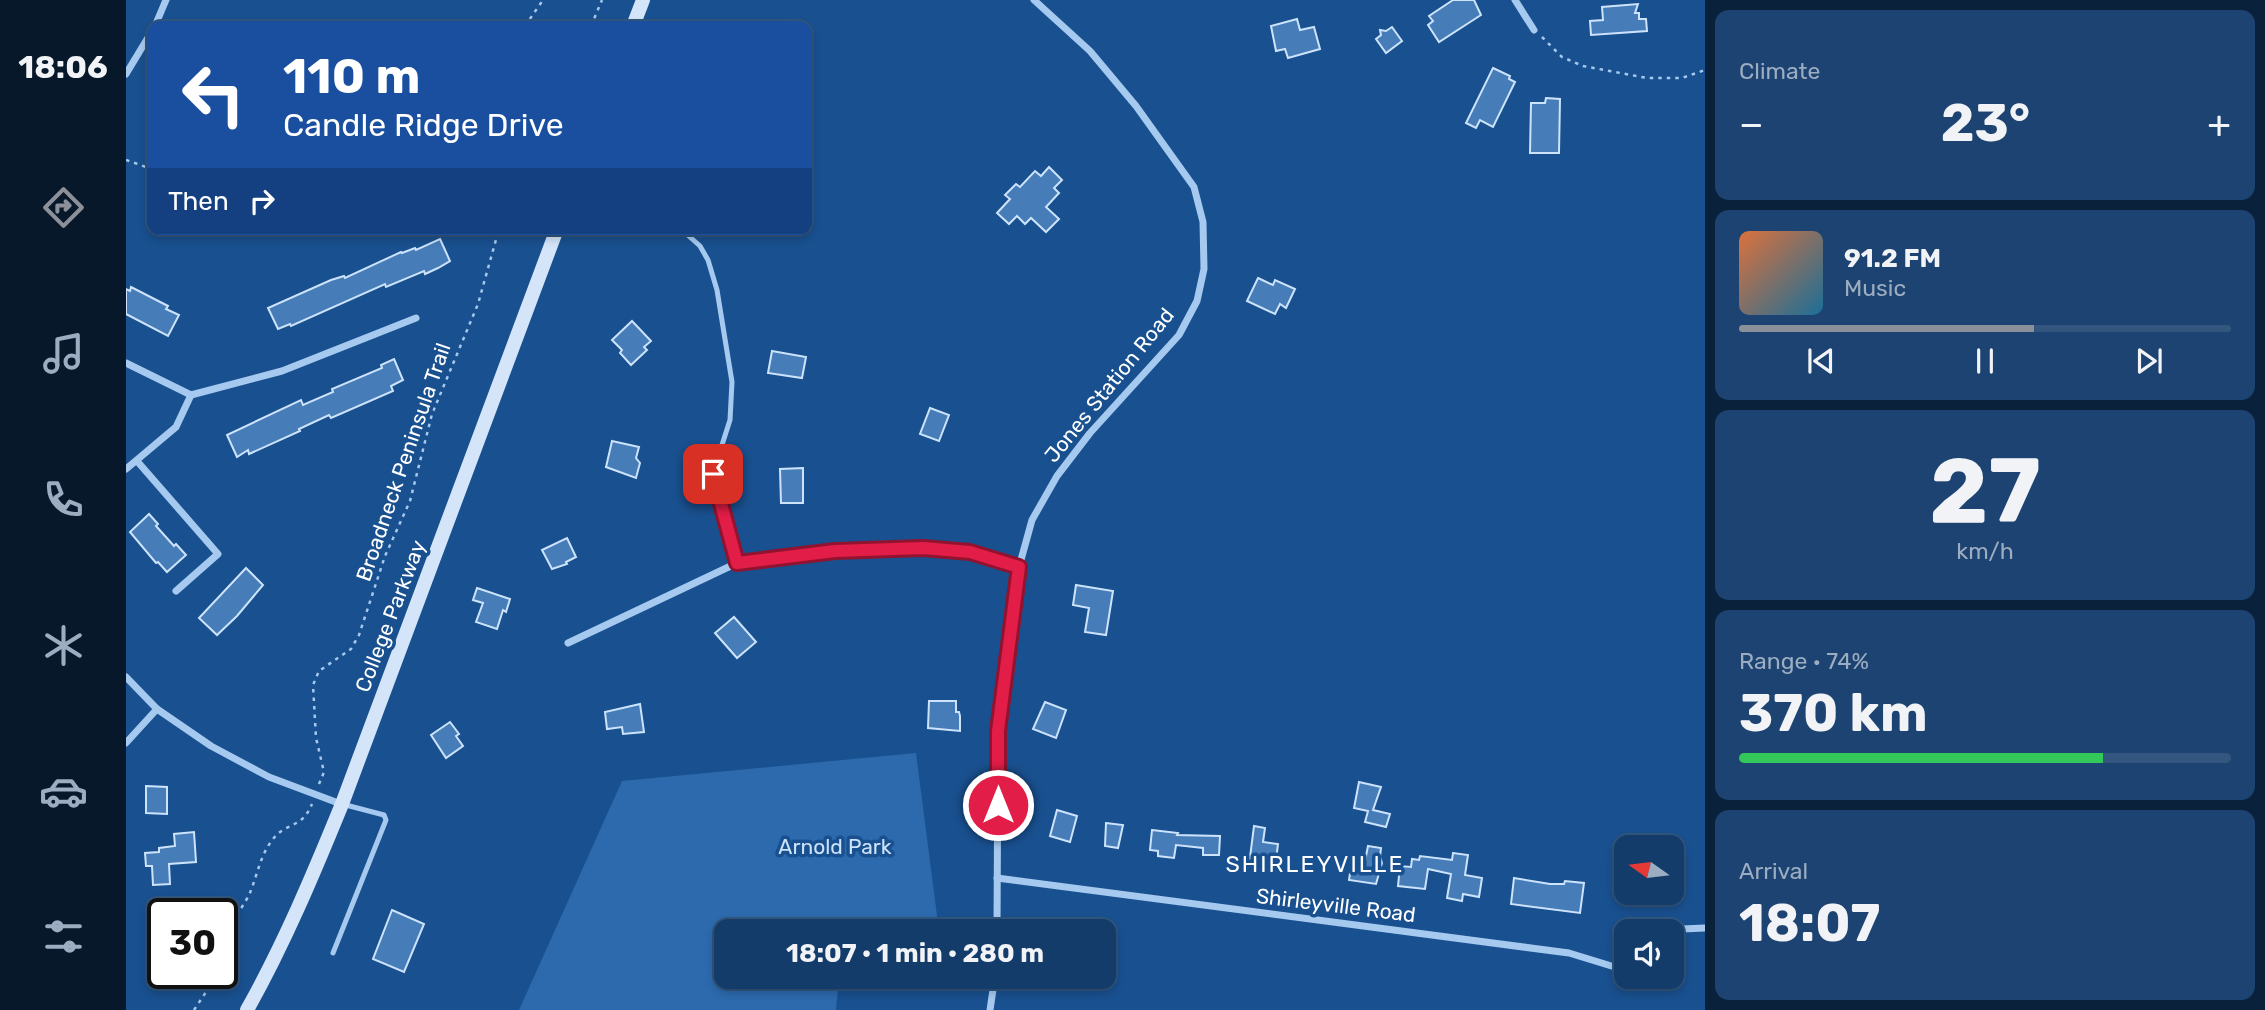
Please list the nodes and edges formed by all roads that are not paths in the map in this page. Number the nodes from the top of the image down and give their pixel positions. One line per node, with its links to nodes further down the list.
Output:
1 (166, 0): 5 (street)
2 (643, 0): 6 (main road)
3 (1034, 0): 19 (street, Jones Station Road)
4 (1515, 0): 7 (street)
5 (157, 21)
6 (635, 21)
7 (1534, 30)
8 (147, 39): 9 (street)
9 (126, 74)
10 (555, 235): 25 (main road, College Parkway)
11 (688, 235): 17 (lane)
12 (416, 318): 14 (street)
13 (126, 363): 14 (street)
14 (191, 395): 15 (street)
15 (137, 461): 16 (street); 20 (street)
16 (126, 468)
17 (713, 474): 18 (street)
18 (737, 563): 19 (street); 21 (street)
19 (1019, 567): 26 (street, Jones Station Road)
20 (176, 591)
21 (568, 643)
22 (126, 677): 23 (street)
23 (157, 709): 24 (street); 25 (street)
24 (126, 743)
25 (342, 804): 30 (lane); 33 (main road, College Parkway)
26 (997, 878): 27 (street, Jones Station Road); 31 (street, Shirleyville Road)
27 (997, 919)
28 (1705, 928): 29 (street)
29 (1684, 929)
30 (333, 953)
31 (1614, 967)
32 (993, 989): 34 (street)
33 (247, 1010)
34 (990, 1010)

